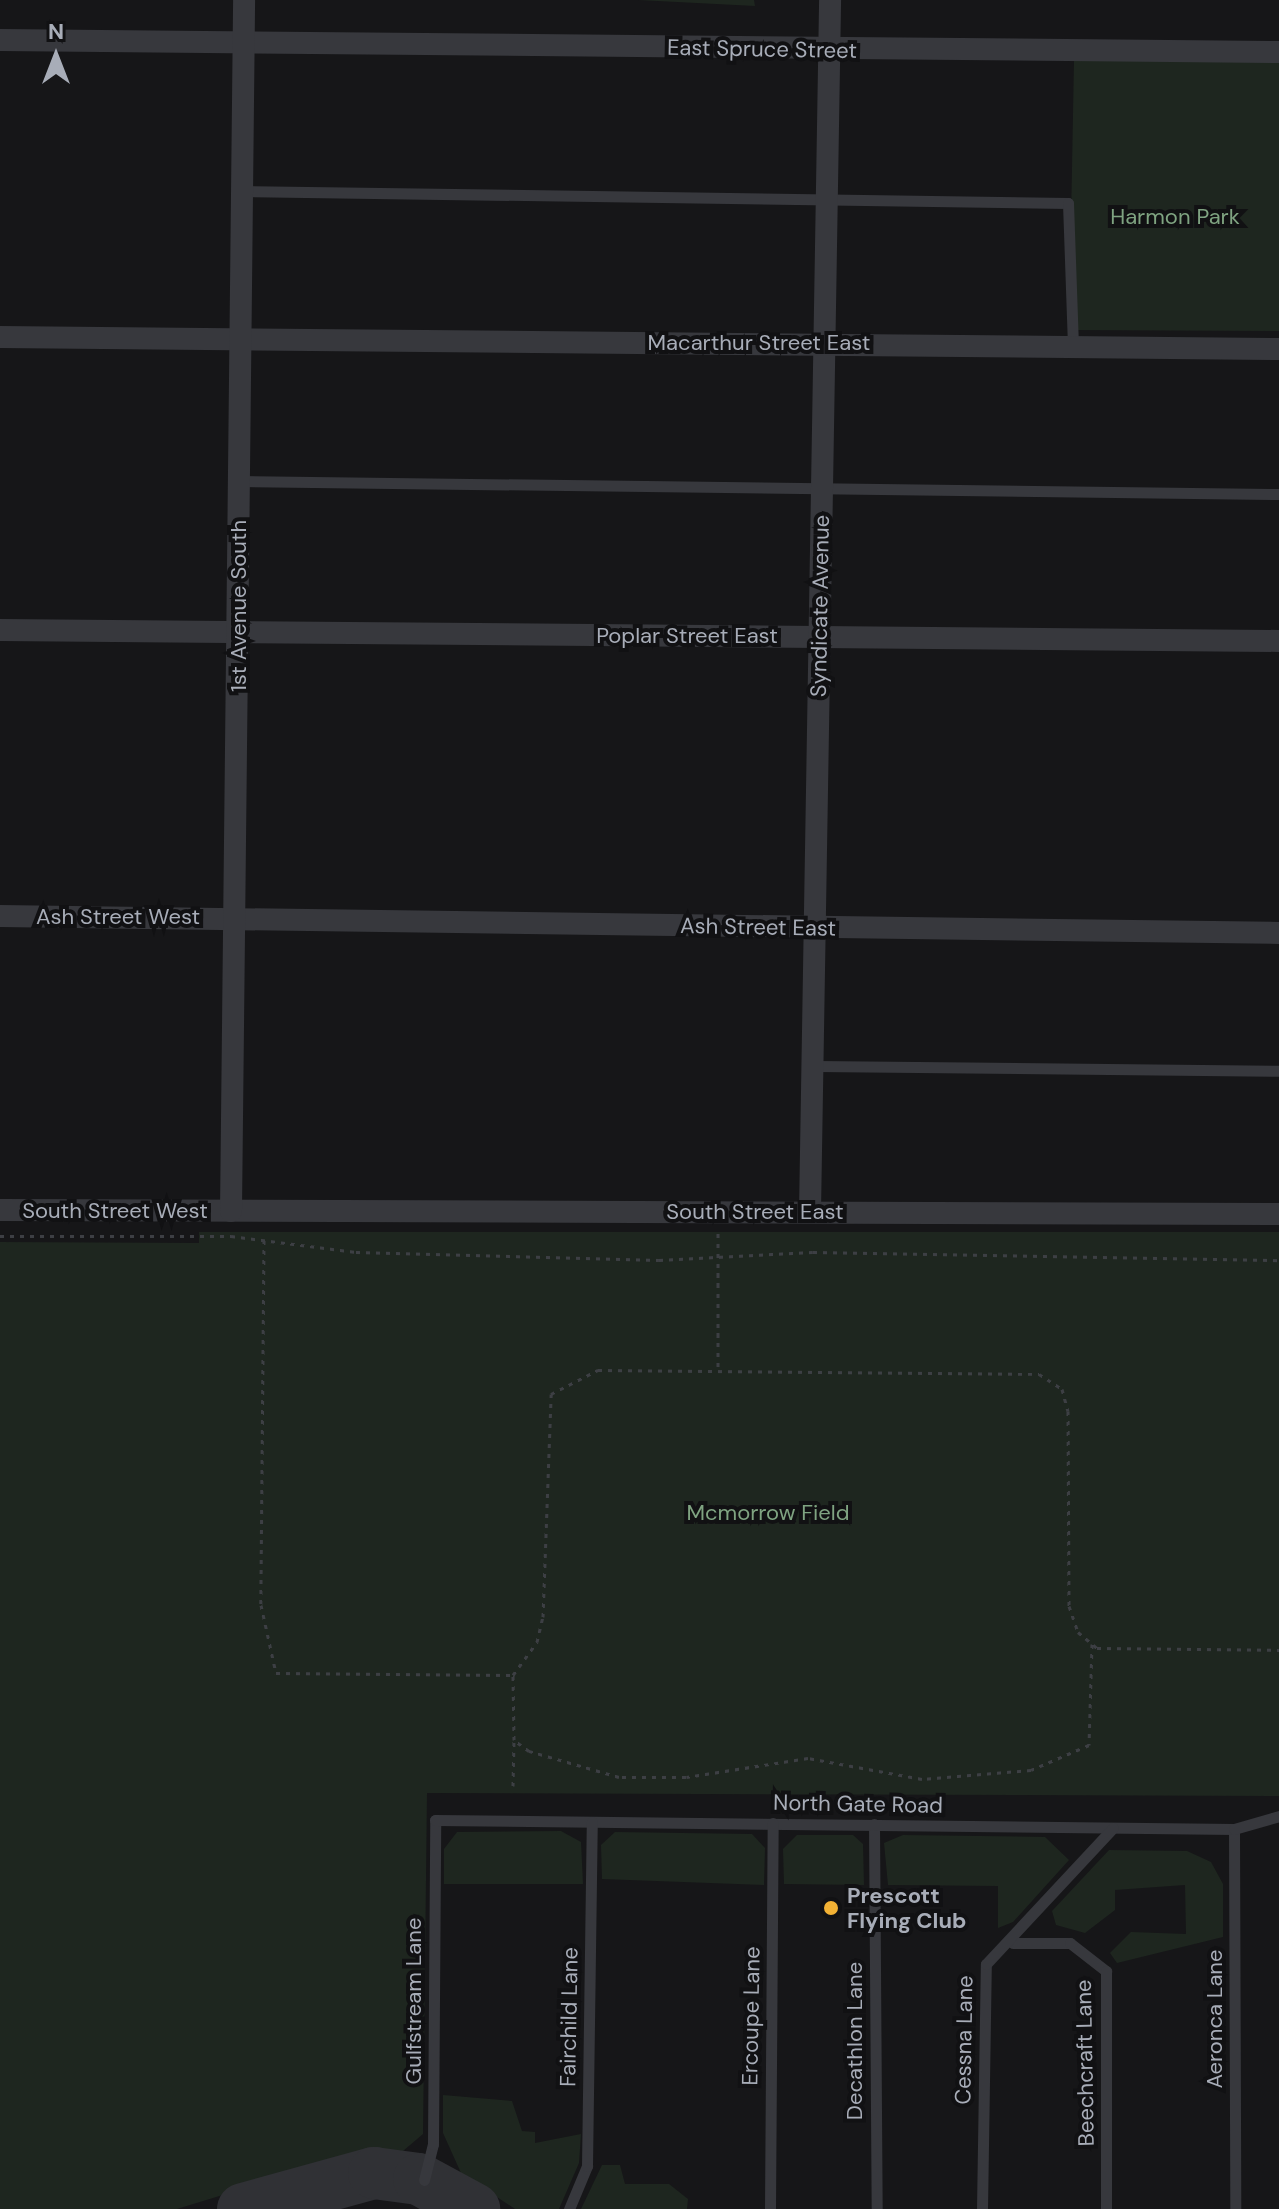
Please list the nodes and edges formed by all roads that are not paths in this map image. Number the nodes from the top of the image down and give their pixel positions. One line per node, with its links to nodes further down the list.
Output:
1 (244, 0): 3 (street, 1st Avenue South)
2 (830, 0): 5 (street, Syndicate Avenue)
3 (244, 36): 4 (street, East Spruce Street); 5 (street, East Spruce Street); 7 (street, 1st Avenue South)
4 (0, 40)
5 (830, 51): 6 (street, East Spruce Street); 8 (street, Syndicate Avenue)
6 (1279, 52)
7 (242, 191): 8 (lane); 10 (street, 1st Avenue South)
8 (827, 198): 11 (street, Syndicate Avenue); 12 (lane)
9 (0, 337): 10 (street, Macarthur Street East)
10 (239, 339): 11 (street, Macarthur Street East); 14 (street, 1st Avenue South)
11 (824, 343): 12 (street, Macarthur Street East); 15 (street, Syndicate Avenue)
12 (1073, 346): 13 (street, Macarthur Street East)
13 (1279, 349)
14 (239, 481): 15 (lane); 18 (street, 1st Avenue South)
15 (822, 489): 16 (lane); 19 (street, Syndicate Avenue)
16 (1279, 494)
17 (0, 630): 18 (street, Poplar Street East)
18 (239, 633): 19 (street, Poplar Street East); 22 (street, 1st Avenue South)
19 (819, 637): 20 (street, Poplar Street East); 23 (street, Syndicate Avenue)
20 (1279, 641)
21 (0, 916): 22 (street, Ash Street West)
22 (237, 918): 23 (street, Ash Street East); 28 (street, 1st Avenue South)
23 (817, 928): 24 (street, Ash Street East); 25 (street, Syndicate Avenue)
24 (1279, 933)
25 (816, 1066): 26 (lane); 29 (street, Syndicate Avenue)
26 (1279, 1071)
27 (0, 1210): 28 (street, South Street West)
28 (231, 1211): 29 (street, South Street East)
29 (810, 1212): 30 (street, South Street East)
30 (1279, 1214)
31 (1279, 1816): 37 (lane, North Gate Road)
32 (435, 1820): 33 (lane, North Gate Road); 39 (lane, Gulfstream Lane)
33 (592, 1822): 34 (lane, North Gate Road); 40 (lane, Fairchild Lane)
34 (773, 1823): 35 (lane, North Gate Road); 41 (lane, Ercoupe Lane)
35 (874, 1824): 36 (lane, North Gate Road); 42 (lane, Decathlon Lane)
36 (1113, 1828): 37 (lane, North Gate Road); 38 (lane, Cessna Lane)
37 (1234, 1829): 45 (lane, Aeronca Lane)
38 (1013, 1943): 43 (lane, Cessna Lane); 44 (lane, Beechcraft Lane)
39 (424, 2180)
40 (569, 2209)
41 (770, 2209)
42 (877, 2209)
43 (982, 2209)
44 (1106, 2209)
45 (1235, 2209)

